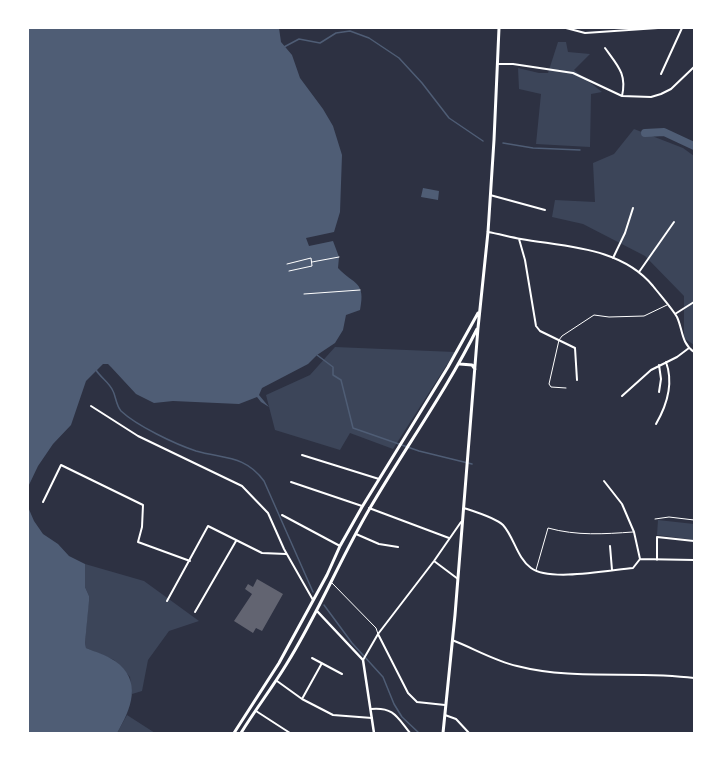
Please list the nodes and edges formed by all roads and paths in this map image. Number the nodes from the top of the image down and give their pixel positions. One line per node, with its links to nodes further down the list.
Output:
1 (498, 28): 8 (main road)
2 (566, 28): 6 (street)
3 (609, 28): 6 (street)
4 (658, 28): 6 (street)
5 (682, 28): 10 (street)
6 (608, 32)
7 (605, 48): 11 (street)
8 (498, 64): 11 (street); 12 (main road)
9 (694, 67): 11 (street)
10 (661, 74)
11 (622, 96)
12 (490, 195): 14 (street); 16 (main road)
13 (633, 208): 19 (street)
14 (545, 210)
15 (674, 222): 23 (street)
16 (488, 232): 17 (street); 28 (main road)
17 (519, 239): 19 (street); 31 (street)
18 (339, 256): 20 (path)
19 (614, 258): 23 (street)
20 (312, 262): 21 (path); 22 (path)
21 (287, 264)
22 (289, 271)
23 (639, 272): 27 (street)
24 (360, 290): 25 (path)
25 (304, 294)
26 (694, 302): 29 (street)
27 (667, 305): 29 (street); 31 (lane)
28 (479, 311): 30 (main road); 45 (main road)
29 (675, 315): 32 (street)
30 (478, 328): 35 (main road); 37 (main road)
31 (558, 340): 38 (street); 39 (lane)
32 (689, 348): 33 (street); 34 (street)
33 (694, 352)
34 (666, 362): 36 (street); 43 (street)
35 (460, 364): 37 (main road); 50 (main road)
36 (659, 365): 40 (street); 41 (street)
37 (476, 371): 51 (main road)
38 (577, 380)
39 (566, 388)
40 (659, 392)
41 (622, 396)
42 (91, 406): 64 (street)
43 (656, 424)
44 (302, 455): 45 (street)
45 (379, 478): 49 (main road)
46 (604, 481): 56 (street)
47 (291, 482): 49 (street)
48 (43, 502): 69 (street)
49 (362, 507): 61 (main road)
50 (369, 508): 57 (main road); 58 (street)
51 (463, 508): 55 (main road); 71 (street)
52 (282, 515): 61 (street)
53 (655, 519): 54 (lane)
54 (694, 520)
55 (462, 522): 58 (street); 72 (main road)
56 (634, 532): 65 (street); 71 (lane)
57 (355, 534): 63 (street); 73 (main road)
58 (449, 538): 66 (street)
59 (236, 541): 64 (street); 69 (street); 77 (street)
60 (694, 541): 67 (street)
61 (340, 546): 75 (main road)
62 (610, 546): 70 (street)
63 (398, 547)
64 (286, 554): 75 (street)
65 (640, 559): 67 (street); 70 (street)
66 (434, 560): 72 (street); 78 (street)
67 (657, 560): 68 (street)
68 (694, 560)
69 (190, 561): 74 (street)
70 (612, 570): 71 (street)
71 (536, 571)
72 (458, 579): 79 (main road)
73 (332, 583): 76 (main road); 78 (lane)
74 (167, 601)
75 (314, 601): 92 (main road)
76 (318, 609): 81 (street); 85 (main road)
77 (195, 612)
78 (378, 634): 81 (street); 87 (street)
79 (452, 640): 84 (street); 87 (main road)
80 (312, 658): 82 (street)
81 (363, 660): 88 (street)
82 (322, 663): 83 (street); 86 (street)
83 (342, 674)
84 (694, 678)
85 (276, 680): 86 (street); 89 (main road)
86 (302, 699): 91 (street)
87 (445, 705): 90 (main road)
88 (371, 709): 91 (street); 96 (street)
89 (255, 710): 93 (main road); 94 (street)
90 (445, 715): 97 (main road); 98 (street)
91 (372, 718): 95 (street)
92 (234, 733)
93 (241, 733)
94 (290, 733)
95 (374, 733)
96 (410, 733)
97 (443, 733)
98 (469, 733)

